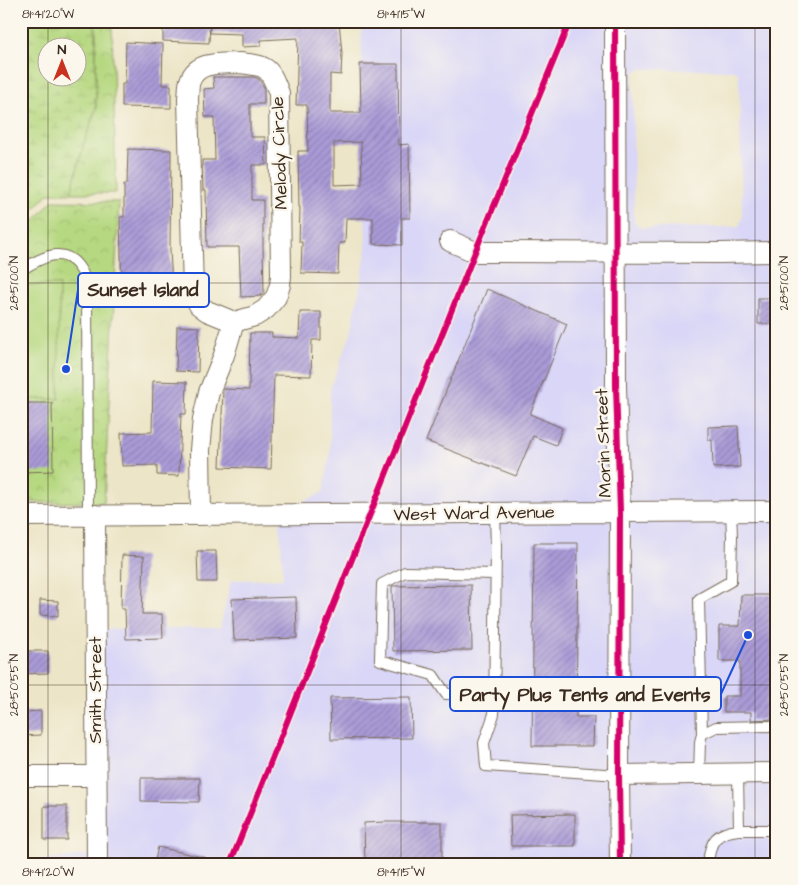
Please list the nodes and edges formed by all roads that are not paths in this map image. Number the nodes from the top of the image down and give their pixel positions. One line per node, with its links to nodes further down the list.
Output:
1 (615, 21): 3 (street, Morin Street)
2 (450, 241): 3 (street)
3 (615, 252): 4 (street); 9 (street, Morin Street)
4 (777, 252)
5 (21, 270): 12 (lane)
6 (234, 322): 6 (street, Melody Circle); 13 (street)
7 (731, 511): 8 (street, West Ward Avenue); 9 (street, West Ward Avenue); 17 (lane)
8 (777, 511)
9 (620, 512): 10 (street, West Ward Avenue); 21 (street, Morin Street)
10 (495, 513): 13 (street, West Ward Avenue); 14 (lane)
11 (21, 516): 12 (street, West Ward Avenue)
12 (91, 516): 13 (street, West Ward Avenue); 23 (street, Smith Street)
13 (201, 516)
14 (495, 574): 15 (lane); 15 (lane)
15 (494, 694): 21 (lane)
16 (777, 726): 17 (lane)
17 (702, 734): 19 (lane)
18 (777, 773): 20 (street)
19 (699, 774): 20 (street); 21 (street)
20 (738, 774): 24 (lane)
21 (619, 775): 27 (street, Morin Street)
22 (21, 776): 23 (street)
23 (96, 776): 26 (street, Smith Street)
24 (739, 830): 25 (lane); 28 (lane)
25 (777, 830)
26 (97, 864)
27 (620, 864)
28 (708, 864)

